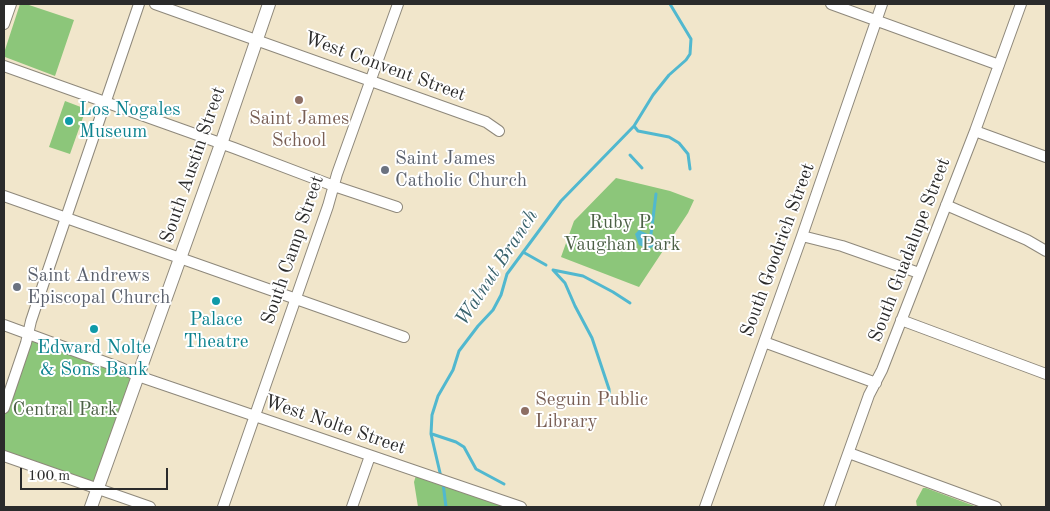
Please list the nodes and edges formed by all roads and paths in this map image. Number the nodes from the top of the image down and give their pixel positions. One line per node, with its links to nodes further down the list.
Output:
1 (11, 4): 10 (street)
2 (139, 4): 15 (street)
3 (155, 4): 11 (street, West Convent Street)
4 (269, 4): 11 (main road, South Austin Street)
5 (398, 4): 14 (street, South Camp Street)
6 (830, 4): 9 (street)
7 (882, 4): 9 (street, South Goodrich Street)
8 (1021, 4): 12 (street, South Guadalupe Street)
9 (877, 20): 12 (street); 25 (street, South Goodrich Street)
10 (4, 24)
11 (257, 39): 14 (street, West Convent Street); 18 (main road, South Austin Street)
12 (1000, 65): 16 (street, South Guadalupe Street)
13 (4, 66): 15 (street)
14 (370, 80): 17 (street, West Convent Street); 20 (street, South Camp Street)
15 (106, 102): 18 (street); 24 (street)
16 (975, 130): 19 (street); 22 (street, South Guadalupe Street)
17 (499, 132)
18 (221, 144): 20 (street); 27 (main road, South Austin Street)
19 (1046, 157)
20 (334, 186): 23 (street); 29 (street, South Camp Street)
21 (4, 196): 24 (street)
22 (946, 205): 26 (street); 28 (street, South Guadalupe Street)
23 (397, 207)
24 (67, 218): 27 (street); 32 (street)
25 (802, 236): 28 (street); 34 (street, South Goodrich Street)
26 (1046, 251)
27 (180, 259): 29 (street); 36 (main road, South Austin Street)
28 (919, 274): 30 (street, South Guadalupe Street)
29 (296, 298): 33 (street); 39 (street, South Camp Street)
30 (901, 320): 35 (street); 37 (street, South Guadalupe Street)
31 (4, 325): 32 (street, West Nolte Street)
32 (28, 333): 36 (street, West Nolte Street); 38 (street)
33 (404, 337)
34 (764, 342): 37 (street); 49 (street, South Goodrich Street)
35 (1046, 374)
36 (138, 376): 39 (street, West Nolte Street); 43 (main road, South Austin Street)
37 (876, 383): 40 (street, South Guadalupe Street)
38 (4, 408)
39 (255, 415): 42 (street, West Nolte Street); 46 (street, South Camp Street)
40 (849, 453): 50 (street, South Guadalupe Street); 51 (street)
41 (4, 456): 43 (street)
42 (370, 456): 47 (street); 48 (street, West Nolte Street)
43 (97, 489): 44 (main road, South Austin Street); 45 (street)
44 (91, 507)
45 (150, 507)
46 (223, 507)
47 (352, 507)
48 (521, 507)
49 (705, 507)
50 (829, 507)
51 (996, 507)

